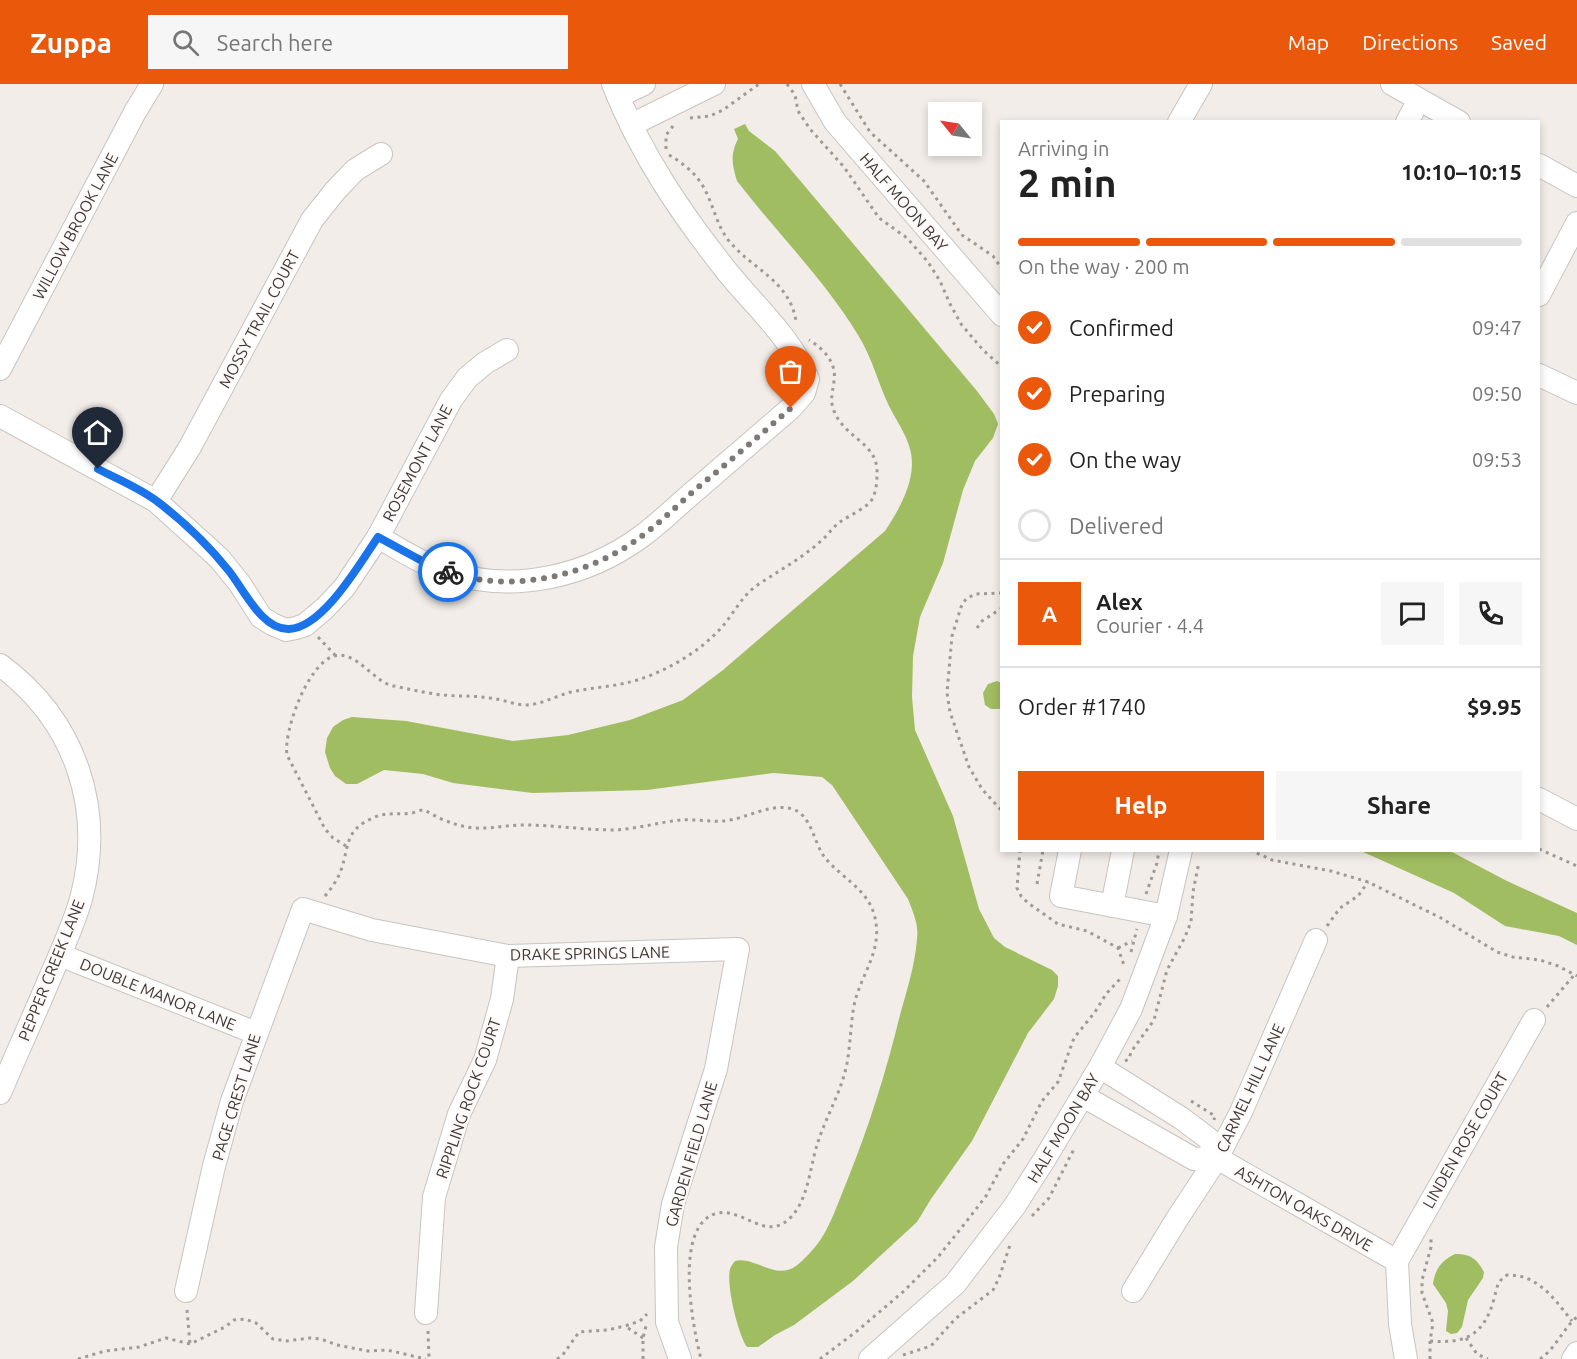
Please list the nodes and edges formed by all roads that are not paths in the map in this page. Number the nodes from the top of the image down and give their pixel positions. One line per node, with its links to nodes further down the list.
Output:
1 (152, 84): 20 (street, WILLOW BROOK LANE)
2 (644, 84): 7 (street)
3 (714, 84): 12 (street)
4 (813, 84): 18 (street, HALF MOON BAY)
5 (1201, 84): 9 (street)
6 (1392, 84): 8 (street)
7 (616, 90): 12 (street)
8 (1419, 100): 10 (street); 11 (street)
9 (1180, 120)
10 (1408, 120)
11 (1455, 120)
12 (631, 125): 25 (street)
13 (381, 154): 24 (street, MOSSY TRAIL COURT)
14 (1540, 166): 15 (street)
15 (1577, 186)
16 (1577, 223): 17 (street)
17 (1540, 293)
18 (1000, 313)
19 (507, 350): 25 (street, ROSEMONT LANE)
20 (0, 369)
21 (1540, 375): 22 (street)
22 (1577, 393)
23 (0, 416): 24 (street)
24 (156, 501): 25 (street, ROSEMONT LANE)
25 (378, 537)
26 (0, 665): 37 (street, PEPPER CREEK LANE)
27 (1540, 800): 28 (street)
28 (1577, 819)
29 (1070, 852): 32 (street)
30 (1123, 852): 32 (street)
31 (1181, 852): 34 (street, HALF MOON BAY)
32 (1112, 906): 34 (street)
33 (308, 911): 38 (street, DRAKE SPRINGS LANE); 40 (street, PAGE CREST LANE)
34 (1166, 916): 41 (street, HALF MOON BAY)
35 (1317, 940): 44 (street, CARMEL HILL LANE)
36 (738, 949): 38 (street, DRAKE SPRINGS LANE); 51 (street, GARDEN FIELD LANE)
37 (60, 955): 40 (street, DOUBLE MANOR LANE); 42 (street, PEPPER CREEK LANE)
38 (508, 956): 48 (street, RIPPLING ROCK COURT)
39 (1534, 1020): 45 (street, LINDEN ROSE COURT)
40 (256, 1033): 46 (street, PAGE CREST LANE)
41 (1100, 1067): 43 (street, HALF MOON BAY); 44 (street)
42 (0, 1093)
43 (1083, 1096): 44 (street, ASHTON OAKS DRIVE); 50 (street, HALF MOON BAY)
44 (1217, 1158): 45 (street, ASHTON OAKS DRIVE); 47 (street, CARMEL HILL LANE)
45 (1397, 1261): 52 (street)
46 (186, 1291)
47 (1133, 1291)
48 (426, 1313)
49 (1577, 1353): 53 (street)
50 (878, 1357)
51 (680, 1359)
52 (1406, 1359)
53 (1574, 1359)

